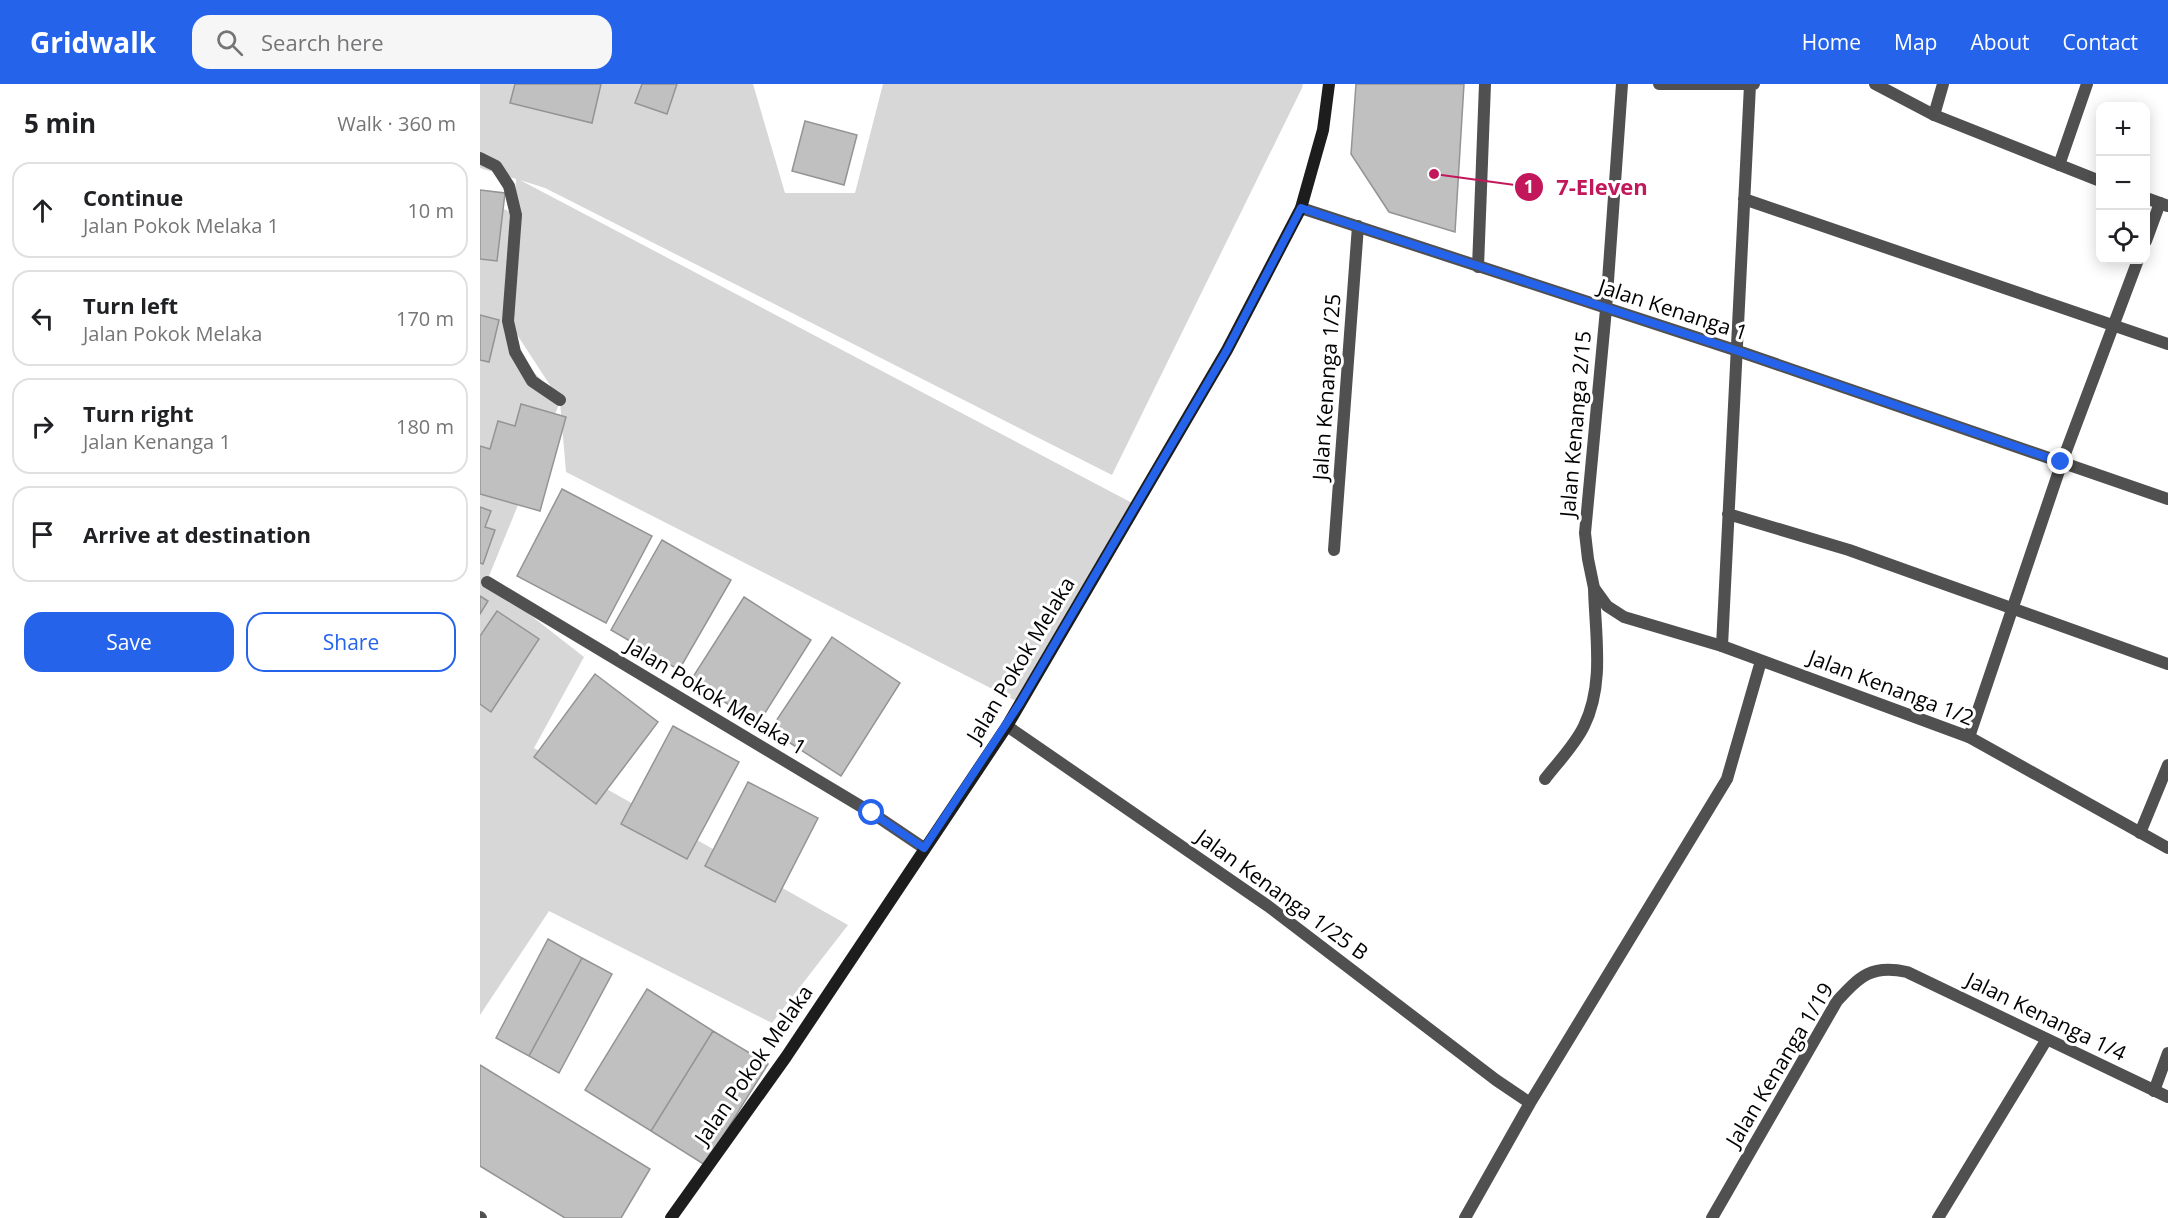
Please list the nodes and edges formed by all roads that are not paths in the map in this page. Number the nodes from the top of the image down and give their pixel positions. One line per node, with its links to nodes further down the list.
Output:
1 (1329, 84): 15 (street, Jalan Pokok Melaka)
2 (1485, 84): 19 (street)
3 (1622, 84): 20 (street, Jalan Kenanga 2/15)
4 (1659, 84): 8 (street)
5 (1875, 84): 9 (street)
6 (1943, 84): 9 (street)
7 (2087, 84): 11 (street)
8 (1752, 85): 13 (street)
9 (1934, 115): 11 (street)
10 (480, 158): 24 (street)
11 (2059, 165): 12 (street)
12 (2096, 179)
13 (1744, 198): 21 (street); 23 (street)
14 (2164, 205): 17 (street)
15 (1301, 208): 16 (street, Jalan Kenanga 1); 35 (street, Jalan Pokok Melaka)
16 (1358, 226): 19 (street, Jalan Kenanga 1); 28 (street, Jalan Kenanga 1/25)
17 (2150, 232)
18 (2136, 264): 21 (street)
19 (1478, 267): 20 (street, Jalan Kenanga 1)
20 (1605, 309): 23 (street, Jalan Kenanga 1); 30 (street, Jalan Kenanga 2/15)
21 (2113, 325): 22 (street); 25 (street)
22 (2168, 344)
23 (1738, 351): 25 (street, Jalan Kenanga 1); 27 (street)
24 (560, 400)
25 (2061, 462): 26 (street, Jalan Kenanga 1); 31 (street)
26 (2168, 499)
27 (1728, 514): 31 (street); 32 (street)
28 (1334, 550)
29 (487, 582): 40 (street, Jalan Pokok Melaka 1)
30 (1594, 588): 32 (street, Jalan Kenanga 1/2); 38 (street, Jalan Kenanga 2/15)
31 (2012, 608): 34 (street); 36 (street)
32 (1722, 646): 33 (street, Jalan Kenanga 1/2)
33 (1761, 661): 36 (street, Jalan Kenanga 1/2); 47 (street)
34 (2168, 664)
35 (1007, 726): 40 (street, Jalan Pokok Melaka); 47 (street, Jalan Kenanga 1/25 B)
36 (1969, 738): 39 (street, Jalan Kenanga 1/2)
37 (2168, 765): 39 (street)
38 (1545, 779)
39 (2140, 833): 41 (street, Jalan Kenanga 1/2)
40 (924, 848): 48 (street, Jalan Pokok Melaka)
41 (2168, 848)
42 (1907, 972): 43 (street, Jalan Kenanga 1/4); 50 (street, Jalan Kenanga 1/19)
43 (2047, 1039): 45 (street, Jalan Kenanga 1/4); 51 (street)
44 (2168, 1053): 45 (street)
45 (2154, 1090): 46 (street, Jalan Kenanga 1/4)
46 (2168, 1097)
47 (1530, 1103): 49 (street)
48 (671, 1218)
49 (1465, 1218)
50 (1712, 1218)
51 (1938, 1218)

